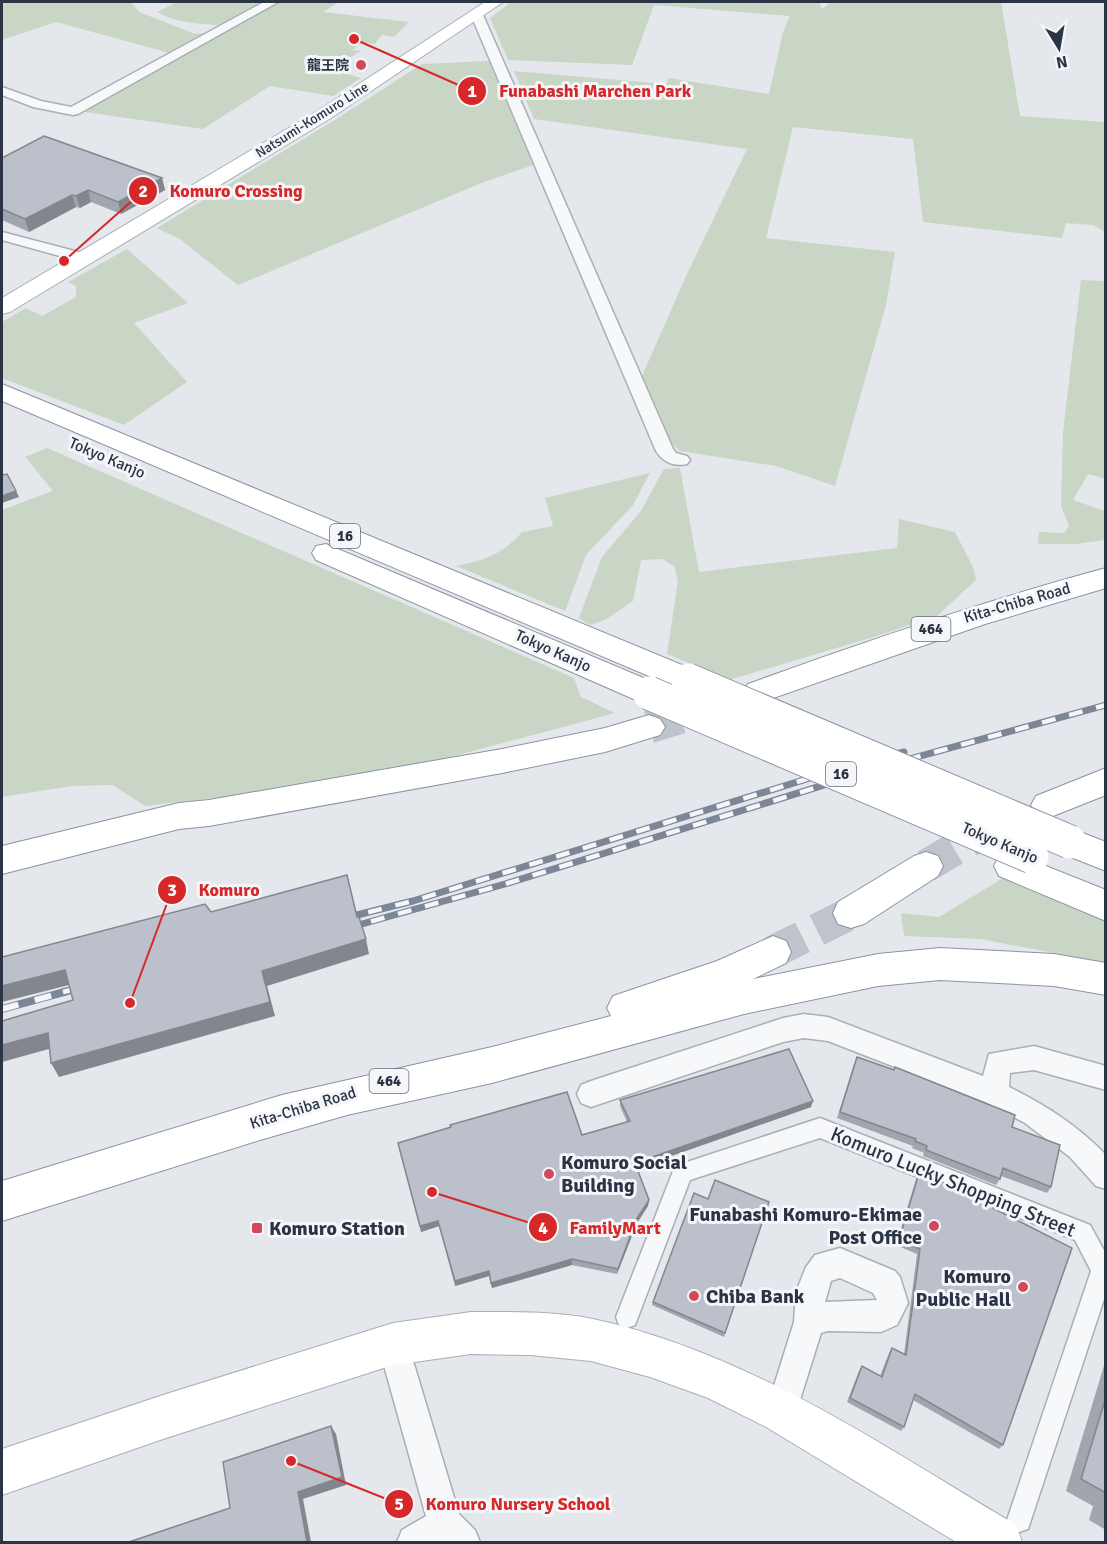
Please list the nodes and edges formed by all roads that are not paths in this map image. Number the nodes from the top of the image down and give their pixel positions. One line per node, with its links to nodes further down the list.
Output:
1 (272, 2): 4 (street)
2 (495, 2): 3 (main road, Natsumi-Komuro Line)
3 (477, 15): 6 (main road, Natsumi-Komuro Line); 10 (street)
4 (2, 91)
5 (2, 236): 6 (street)
6 (85, 258): 7 (main road, Natsumi-Komuro Line)
7 (2, 307)
8 (2, 392): 16 (highway, Tokyo Kanjo / 16, bridge)
9 (2, 413): 18 (highway, Tokyo Kanjo / 16)
10 (681, 460)
11 (1106, 578): 12 (highway, Kita-Chiba Road / 464)
12 (759, 692)
13 (649, 727): 17 (highway)
14 (1106, 781): 15 (highway)
15 (1106, 792)
16 (1106, 857)
17 (2, 860)
18 (1022, 861): 20 (highway, Tokyo Kanjo); 21 (highway)
19 (926, 866): 22 (highway)
20 (1106, 888)
21 (1106, 906)
22 (851, 913)
23 (773, 952): 28 (highway, Kita-Chiba Road / 464)
24 (1106, 979): 28 (highway)
25 (1106, 1078): 26 (street)
26 (995, 1093): 27 (street); 29 (street)
27 (591, 1094)
28 (261, 1120): 30 (highway, Kita-Chiba Road / 464)
29 (1106, 1176)
30 (2, 1201)
31 (1099, 1247): 32 (street, Komuro Lucky Shopping Street); 37 (street, Komuro Lucky Shopping Street)
32 (627, 1317)
33 (809, 1323): 35 (street)
34 (393, 1344): 35 (main road); 36 (main road); 38 (street)
35 (782, 1411): 37 (main road)
36 (2, 1472)
37 (1009, 1531)
38 (454, 1533): 39 (street)
39 (414, 1542)

